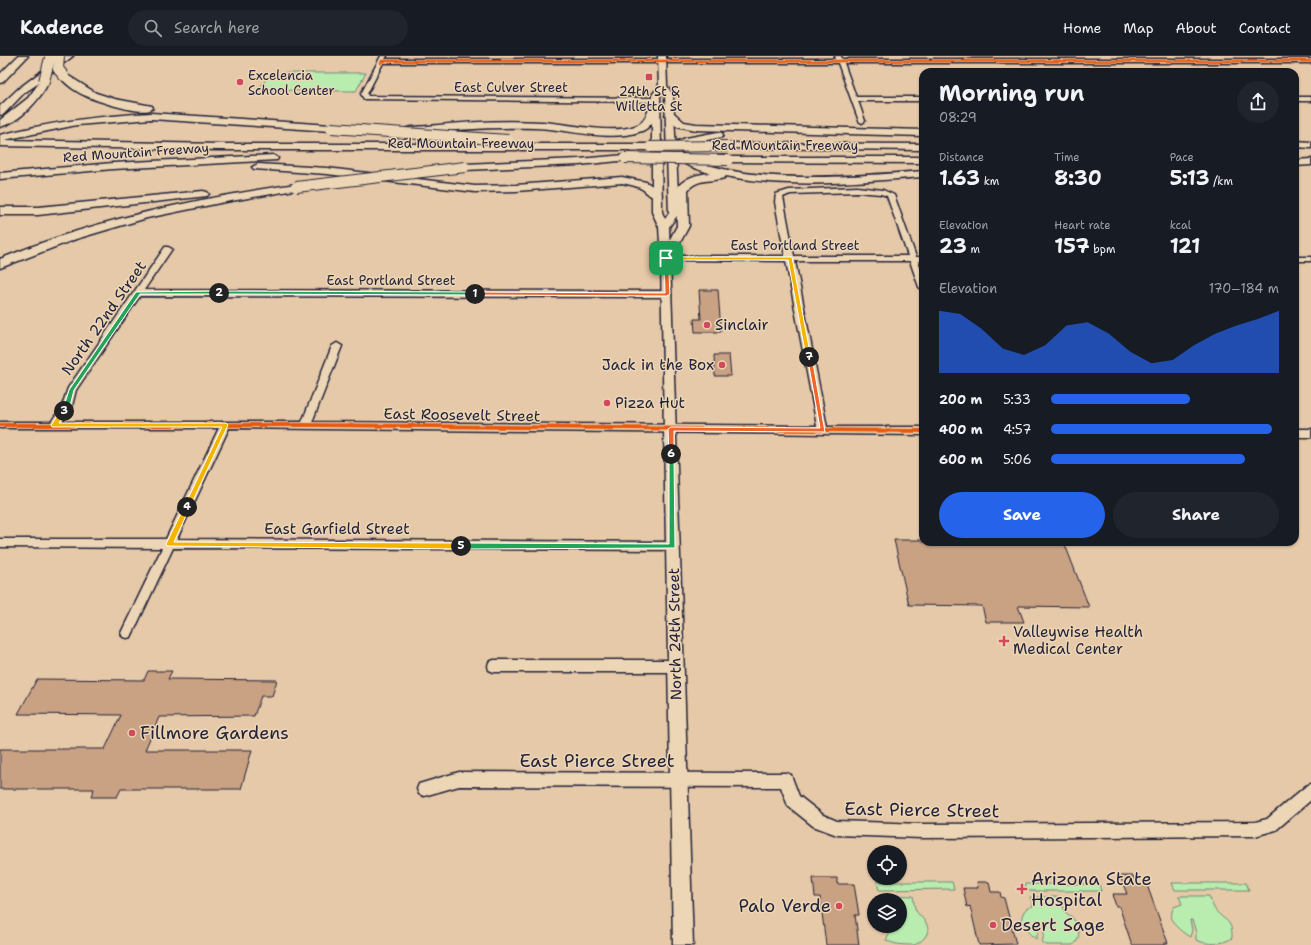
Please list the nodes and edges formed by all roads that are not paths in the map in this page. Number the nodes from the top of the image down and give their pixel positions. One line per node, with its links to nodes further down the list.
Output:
1 (12, 56): 12 (highway)
2 (23, 56): 15 (highway)
3 (68, 56): 22 (highway)
4 (1194, 56): 10 (street)
5 (53, 57): 25 (highway, bridge); 26 (highway, bridge)
6 (383, 58): 7 (street); 21 (street, East Culver Street)
7 (662, 59): 8 (street); 16 (main road, North 24th Street)
8 (839, 59): 9 (street); 17 (street)
9 (1018, 59): 10 (street); 13 (street)
10 (1199, 62): 11 (street); 14 (street)
11 (1311, 62)
12 (0, 67)
13 (1024, 68)
14 (1206, 68)
15 (0, 80)
16 (662, 86): 21 (main road, North 24th Street); 23 (main road, North 24th Street)
17 (854, 99): 18 (street); 24 (street)
18 (919, 99)
19 (1299, 99): 20 (street)
20 (1311, 99)
21 (655, 104): 28 (highway); 38 (main road, North 24th Street)
22 (0, 112)
23 (670, 115): 27 (highway); 38 (main road, North 24th Street)
24 (862, 121)
25 (0, 124)
26 (331, 128): 30 (highway); 39 (highway, bridge)
27 (781, 128): 29 (highway); 38 (highway)
28 (600, 131): 34 (highway); 38 (highway)
29 (919, 133)
30 (0, 138)
31 (0, 143): 37 (highway, Red Mountain Freeway)
32 (1299, 145): 33 (highway)
33 (1311, 145)
34 (172, 147): 37 (highway, Red Mountain Freeway); 39 (highway, Red Mountain Freeway)
35 (919, 147): 41 (highway, Red Mountain Freeway)
36 (0, 149): 37 (highway)
37 (47, 149): 39 (highway); 40 (highway); 42 (highway)
38 (662, 149): 39 (highway, Red Mountain Freeway); 41 (highway, Red Mountain Freeway, bridge); 50 (highway); 51 (highway); 53 (main road, North 24th Street); 55 (main road, North 24th Street)
39 (624, 150): 41 (highway, Red Mountain Freeway, bridge); 42 (highway, Red Mountain Freeway); 52 (highway, bridge)
40 (0, 152)
41 (727, 152): 43 (highway, Red Mountain Freeway)
42 (426, 156): 47 (highway, Red Mountain Freeway)
43 (919, 160)
44 (1299, 160): 45 (highway)
45 (1311, 161): 46 (highway)
46 (1299, 162)
47 (42, 173): 49 (highway, Red Mountain Freeway); 51 (highway)
48 (919, 174): 50 (highway)
49 (0, 176)
50 (783, 179): 57 (highway)
51 (553, 185): 53 (highway)
52 (296, 186): 54 (highway); 63 (highway)
53 (656, 195): 55 (main road, North 24th Street)
54 (0, 211)
55 (664, 227): 57 (main road, North 24th Street)
56 (168, 249): 65 (street, North 22nd Street)
57 (666, 258): 58 (street, East Portland Street); 66 (main road, North 24th Street)
58 (790, 258): 59 (street, East Portland Street); 59 (street); 73 (street)
59 (913, 258): 60 (street, East Portland Street); 64 (street)
60 (919, 258)
61 (1299, 259): 62 (street)
62 (1311, 259)
63 (0, 264)
64 (919, 275)
65 (138, 293): 66 (street, East Portland Street); 69 (street, North 22nd Street)
66 (667, 294): 72 (main road, North 24th Street)
67 (337, 346): 71 (street)
68 (0, 425): 69 (street, East Roosevelt Street)
69 (54, 425): 70 (street, East Roosevelt Street)
70 (226, 425): 71 (street, East Roosevelt Street); 78 (street)
71 (306, 425): 72 (street, East Roosevelt Street)
72 (671, 429): 73 (street, East Roosevelt Street); 79 (main road, North 24th Street)
73 (823, 430): 74 (street, East Roosevelt Street)
74 (919, 431)
75 (1299, 433): 76 (street)
76 (1311, 433)
77 (0, 543): 78 (street, East Garfield Street)
78 (169, 544): 79 (street, East Garfield Street); 80 (street)
79 (673, 546): 82 (main road, North 24th Street)
80 (127, 633)
81 (494, 666): 82 (street)
82 (676, 666): 83 (main road, North 24th Street)
83 (678, 781): 84 (street, East Pierce Street); 85 (street, East Pierce Street); 86 (main road, North 24th Street)
84 (424, 789)
85 (1311, 791)
86 (683, 945)

